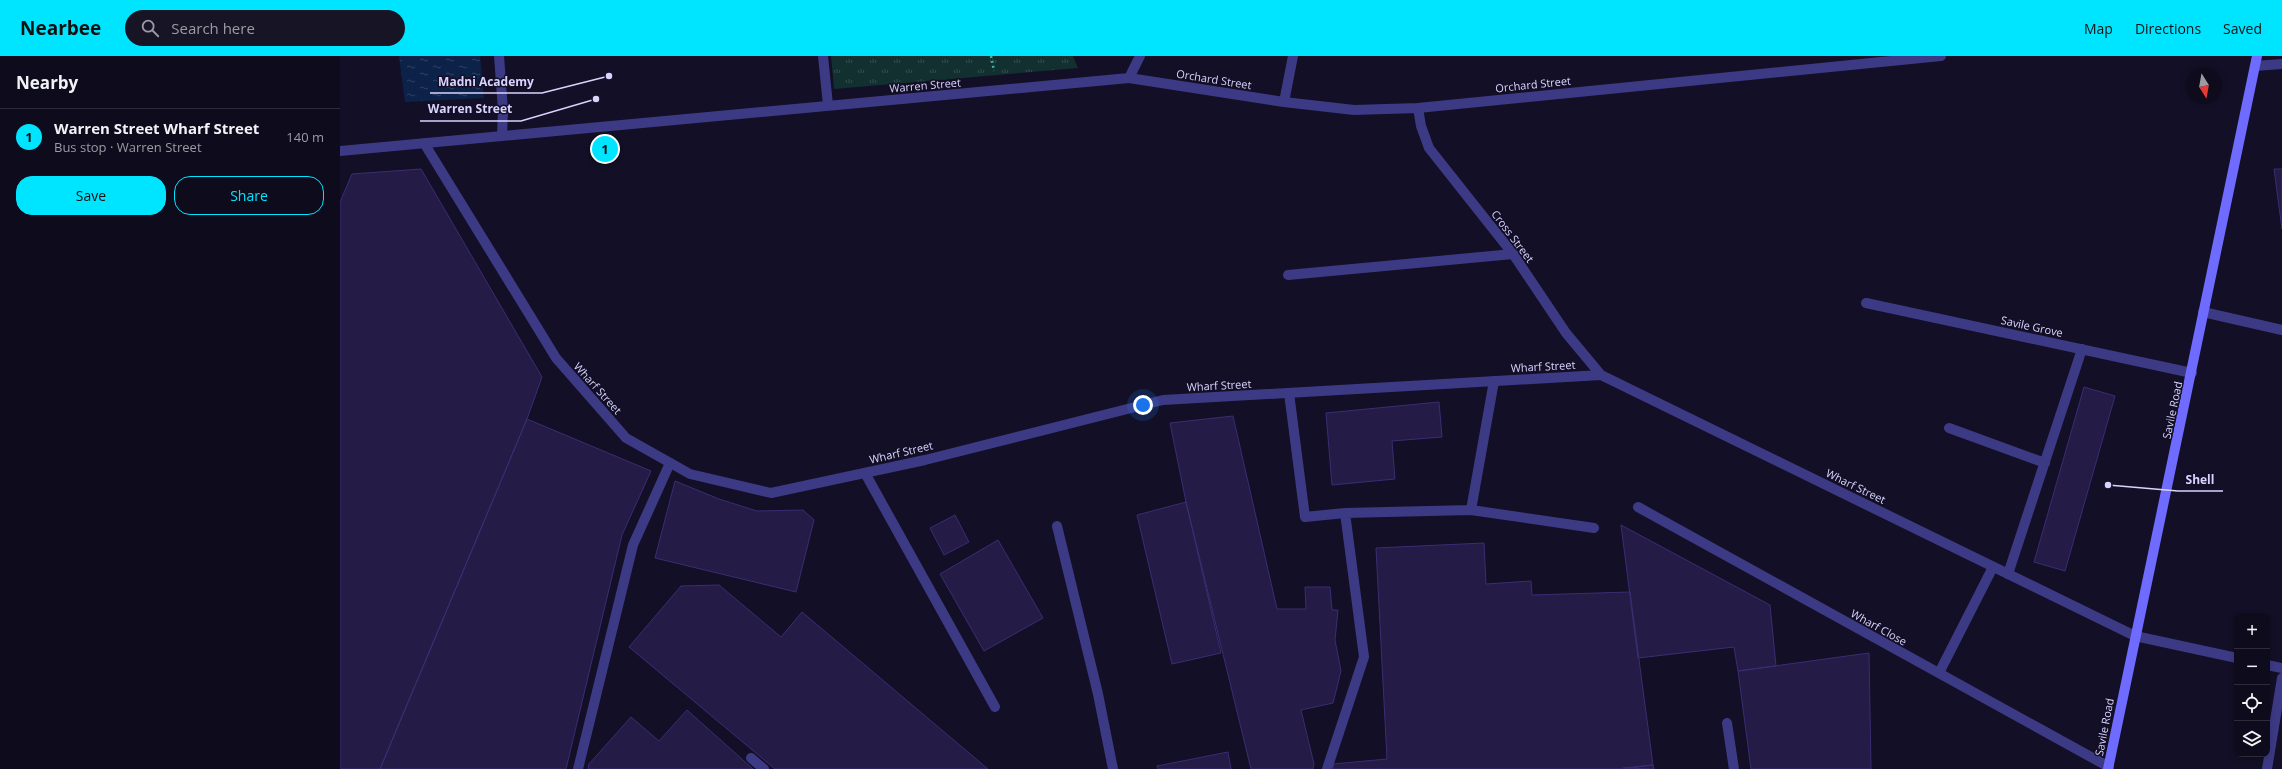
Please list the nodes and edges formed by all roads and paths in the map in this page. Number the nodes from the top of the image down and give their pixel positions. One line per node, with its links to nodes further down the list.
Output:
1 (499, 56): 12 (street)
2 (823, 56): 10 (street)
3 (1140, 56): 8 (street)
4 (1293, 56): 9 (street)
5 (1941, 56): 11 (street, Orchard Street)
6 (2256, 61): 7 (street); 18 (main road, Savile Road)
7 (2282, 64)
8 (1129, 78): 9 (street, Orchard Street); 10 (street, Warren Street)
9 (1284, 102): 11 (street, Orchard Street)
10 (828, 106): 12 (street, Warren Street)
11 (1418, 108): 15 (street, Cross Street)
12 (502, 136): 13 (street, Warren Street)
13 (424, 143): 14 (street, Warren Street); 26 (street, Wharf Street)
14 (340, 151)
15 (1513, 254): 16 (street); 22 (street, Cross Street)
16 (1288, 275)
17 (1866, 303): 20 (street, Savile Grove)
18 (2203, 312): 19 (street); 21 (main road, Savile Road)
19 (2282, 330)
20 (2082, 349): 21 (street, Savile Grove); 27 (street)
21 (2192, 373): 36 (main road, Savile Road)
22 (1601, 375): 23 (street, Wharf Street); 34 (street, Wharf Street)
23 (1494, 381): 24 (street, Wharf Street); 30 (street)
24 (1289, 393): 28 (street, Wharf Street); 31 (street)
25 (1949, 428): 27 (street)
26 (670, 462): 28 (street, Wharf Street); 46 (street)
27 (2045, 462): 35 (street)
28 (865, 473): 42 (street)
29 (1638, 507): 40 (street, Wharf Close)
30 (1471, 510): 31 (street); 33 (street)
31 (1345, 513): 49 (street)
32 (1057, 526): 48 (street)
33 (1594, 528)
34 (1993, 567): 35 (street, Wharf Street); 40 (street)
35 (2008, 574): 36 (street, Wharf Street)
36 (2134, 636): 37 (street, Wharf Street); 45 (main road, Savile Road)
37 (2234, 657)
38 (2270, 666): 39 (street)
39 (2282, 668)
40 (1939, 673): 45 (street, Wharf Close)
41 (2282, 678): 51 (street)
42 (995, 707)
43 (1727, 723): 50 (street)
44 (751, 758): 47 (street)
45 (2109, 768)
46 (578, 769)
47 (764, 769)
48 (1113, 769)
49 (1327, 769)
50 (1734, 769)
51 (2267, 769)

